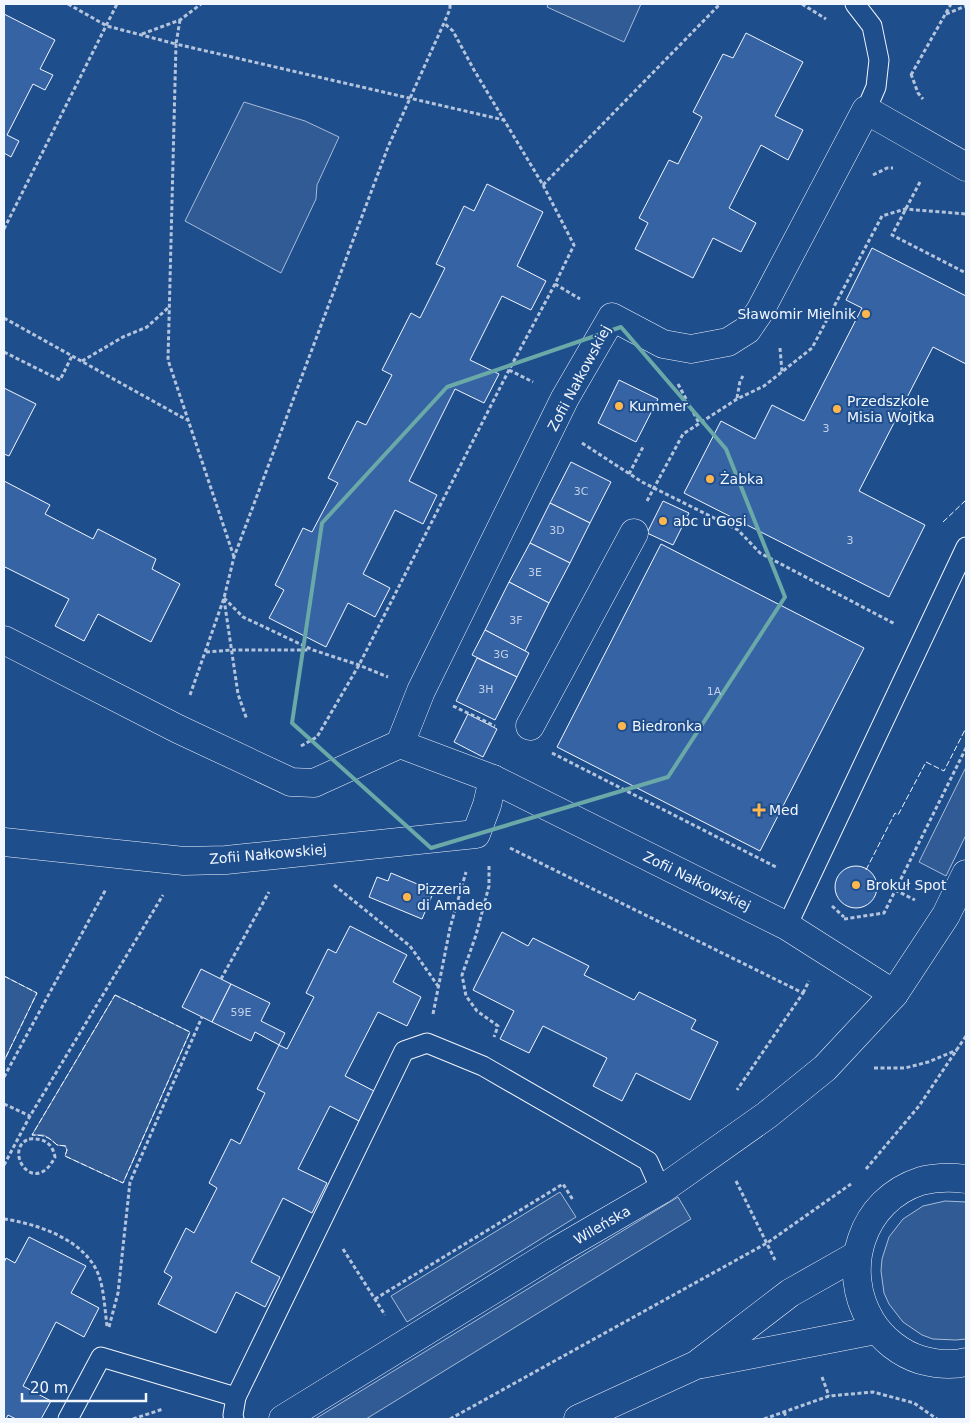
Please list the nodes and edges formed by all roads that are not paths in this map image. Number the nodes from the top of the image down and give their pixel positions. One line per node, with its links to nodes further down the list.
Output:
1 (855, 4): 2 (lane)
2 (866, 110): 3 (street); 8 (street, Zofii Nałkowskiej)
3 (966, 167)
4 (634, 533): 7 (street)
5 (966, 547): 12 (lane)
6 (4, 640): 8 (street)
7 (530, 726)
8 (400, 744): 9 (street, Zofii Nałkowskiej)
9 (493, 779): 10 (street, Zofii Nałkowskiej); 12 (street, Zofii Nałkowskiej)
10 (4, 842)
11 (966, 874): 13 (street, Wileńska)
12 (787, 926): 13 (street, Zofii Nałkowskiej)
13 (894, 994): 15 (street, Wileńska)
14 (966, 1179): 16 (street)
15 (662, 1190): 20 (lane); 23 (street, Wileńska)
16 (857, 1255): 17 (street); 18 (street)
17 (876, 1330): 18 (street); 19 (street)
18 (696, 1365): 24 (street)
19 (964, 1367)
20 (236, 1397): 21 (lane); 22 (lane)
21 (68, 1419)
22 (234, 1419)
23 (283, 1419)
24 (578, 1419)

